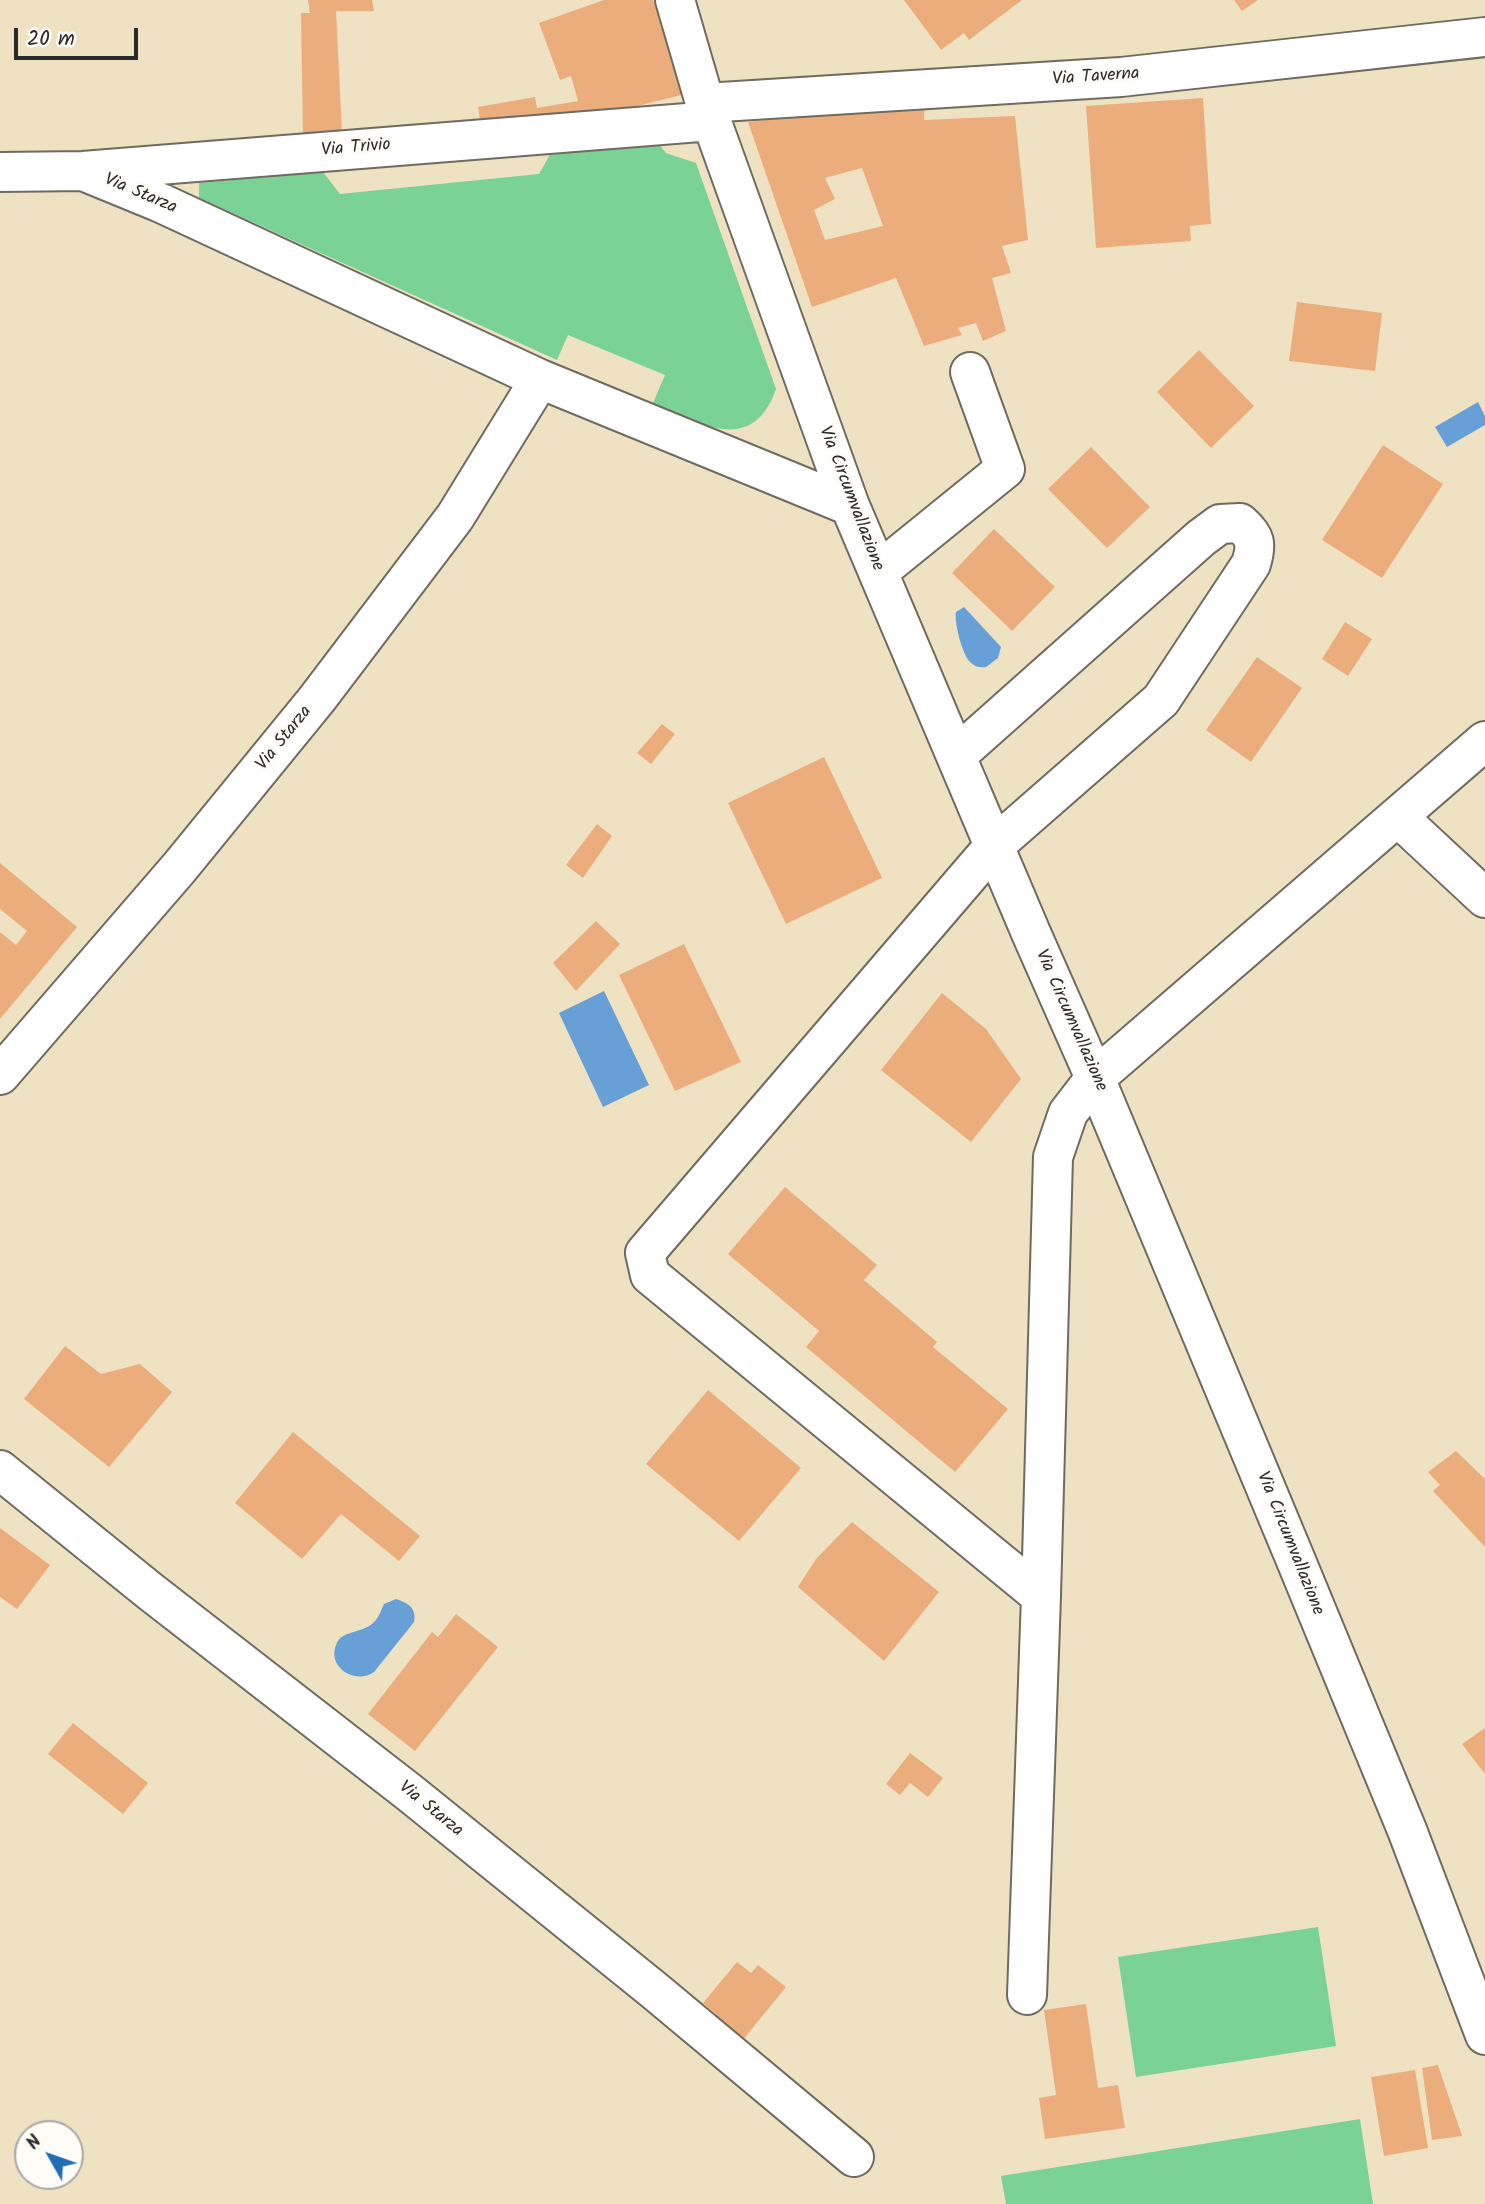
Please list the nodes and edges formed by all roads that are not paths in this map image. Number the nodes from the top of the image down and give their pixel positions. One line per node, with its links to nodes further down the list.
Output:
1 (675, 0): 3 (street, Via Circumvallazione)
2 (1485, 37): 3 (street, Via Taverna)
3 (709, 112): 5 (street, Via Trivio); 8 (street, Via Circumvallazione)
4 (0, 172): 5 (street, Via Trivio)
5 (83, 172): 7 (street, Via Starza)
6 (970, 372): 9 (street)
7 (540, 379): 8 (street, Via Starza); 15 (street, Via Starza)
8 (850, 506): 9 (street, Via Circumvallazione)
9 (878, 572): 11 (street, Via Circumvallazione)
10 (1485, 741): 12 (street)
11 (957, 755): 13 (street, Via Circumvallazione); 13 (street)
12 (1398, 817): 14 (street); 16 (street)
13 (994, 846): 16 (street, Via Circumvallazione); 18 (street)
14 (1485, 898)
15 (0, 1075)
16 (1095, 1078): 18 (street); 20 (street, Via Circumvallazione)
17 (0, 1470): 21 (street, Via Starza)
18 (1041, 1596): 19 (street)
19 (1027, 1995)
20 (1485, 2035)
21 (854, 2157)

